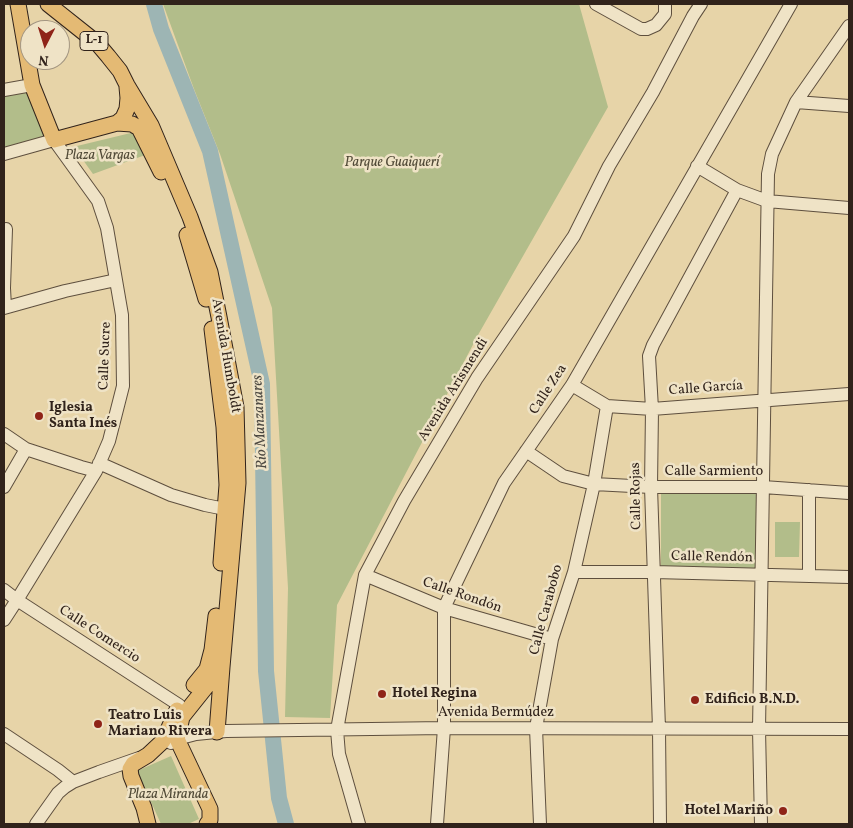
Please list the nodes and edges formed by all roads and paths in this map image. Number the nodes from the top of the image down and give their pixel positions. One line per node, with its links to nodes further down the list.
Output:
1 (18, 4): 8 (main road)
2 (596, 4): 3 (street)
3 (665, 4)
4 (701, 4): 41 (street, Avenida Arismendi)
5 (791, 4): 16 (street, Calle Zea)
6 (49, 5): 9 (main road, Avenida Humboldt / L-1)
7 (849, 26): 11 (street)
8 (32, 85): 10 (street); 14 (main road)
9 (127, 85): 13 (main road); 50 (main road, Avenida Humboldt / L-1)
10 (4, 90)
11 (796, 102): 12 (street); 18 (street)
12 (849, 106)
13 (116, 123): 14 (main road); 38 (main road, Avenida Humboldt)
14 (54, 140): 15 (street); 21 (street, Calle Sucre)
15 (4, 154)
16 (696, 166): 17 (street); 23 (street, Calle Zea)
17 (737, 190): 18 (street); 27 (street, Calle Rojas)
18 (767, 201): 19 (street); 25 (street)
19 (849, 208)
20 (6, 228): 22 (street)
21 (116, 280): 22 (street); 31 (street, Calle Sucre)
22 (4, 308)
23 (572, 385): 26 (street, Calle García); 30 (street, Calle Zea)
24 (849, 394): 25 (street, Calle García)
25 (764, 400): 27 (street, Calle García); 35 (street)
26 (608, 406): 27 (street, Calle García); 32 (street, Calle Carabobo)
27 (652, 409): 34 (street, Calle Rojas)
28 (4, 434): 29 (street)
29 (26, 448): 31 (street); 33 (street)
30 (526, 452): 32 (street, Calle Sarmiento); 47 (street, Calle Zea)
31 (97, 467): 38 (street); 46 (street, Calle Sucre)
32 (594, 484): 34 (street, Calle Sarmiento); 39 (street, Calle Carabobo)
33 (4, 487)
34 (651, 487): 35 (street, Calle Sarmiento); 40 (street, Calle Rojas)
35 (763, 487): 36 (street, Calle Sarmiento); 42 (street)
36 (809, 490): 37 (street, Calle Sarmiento); 43 (street)
37 (849, 493)
38 (225, 509): 51 (main road, Avenida Humboldt)
39 (574, 572): 40 (street, Calle Rendón); 49 (street, Calle Carabobo)
40 (654, 572): 42 (street, Calle Rendón); 54 (street, Calle Rojas)
41 (365, 574): 47 (street, Calle Rondón); 57 (street, Avenida Arismendi)
42 (762, 574): 43 (street, Calle Rendón); 55 (street)
43 (809, 576): 44 (street, Calle Rendón)
44 (849, 577)
45 (4, 590): 46 (street, Calle Comercio)
46 (18, 600): 48 (street, Calle Sucre); 51 (street, Calle Comercio)
47 (444, 608): 49 (street, Calle Rondón); 52 (street, Calle Zea)
48 (4, 620)
49 (552, 639): 53 (street, Calle Carabobo)
50 (222, 666): 58 (main road, L-1); 60 (main road)
51 (179, 705): 61 (main road, Avenida Humboldt)
52 (444, 728): 53 (street, Avenida Bermúdez); 57 (street, Avenida Bermúdez); 67 (street, Calle Zea)
53 (536, 728): 54 (street, Avenida Bermúdez); 68 (street, Calle Carabobo)
54 (659, 729): 55 (street, Avenida Bermúdez); 69 (street, Calle Rojas)
55 (759, 729): 56 (street, Avenida Bermúdez); 70 (street)
56 (849, 729)
57 (337, 730): 58 (street, Avenida Bermúdez); 66 (street, Avenida Arismendi)
58 (222, 732): 60 (street, Avenida Bermúdez)
59 (4, 734): 62 (street)
60 (177, 739): 61 (street, Avenida Bermúdez); 65 (main road)
61 (148, 755): 62 (street, Avenida Bermúdez); 64 (main road, Avenida Humboldt)
62 (73, 782): 63 (street, Avenida Bermúdez)
63 (36, 824)
64 (148, 824)
65 (207, 824)
66 (359, 824)
67 (437, 824)
68 (540, 824)
69 (660, 824)
70 (761, 824)

